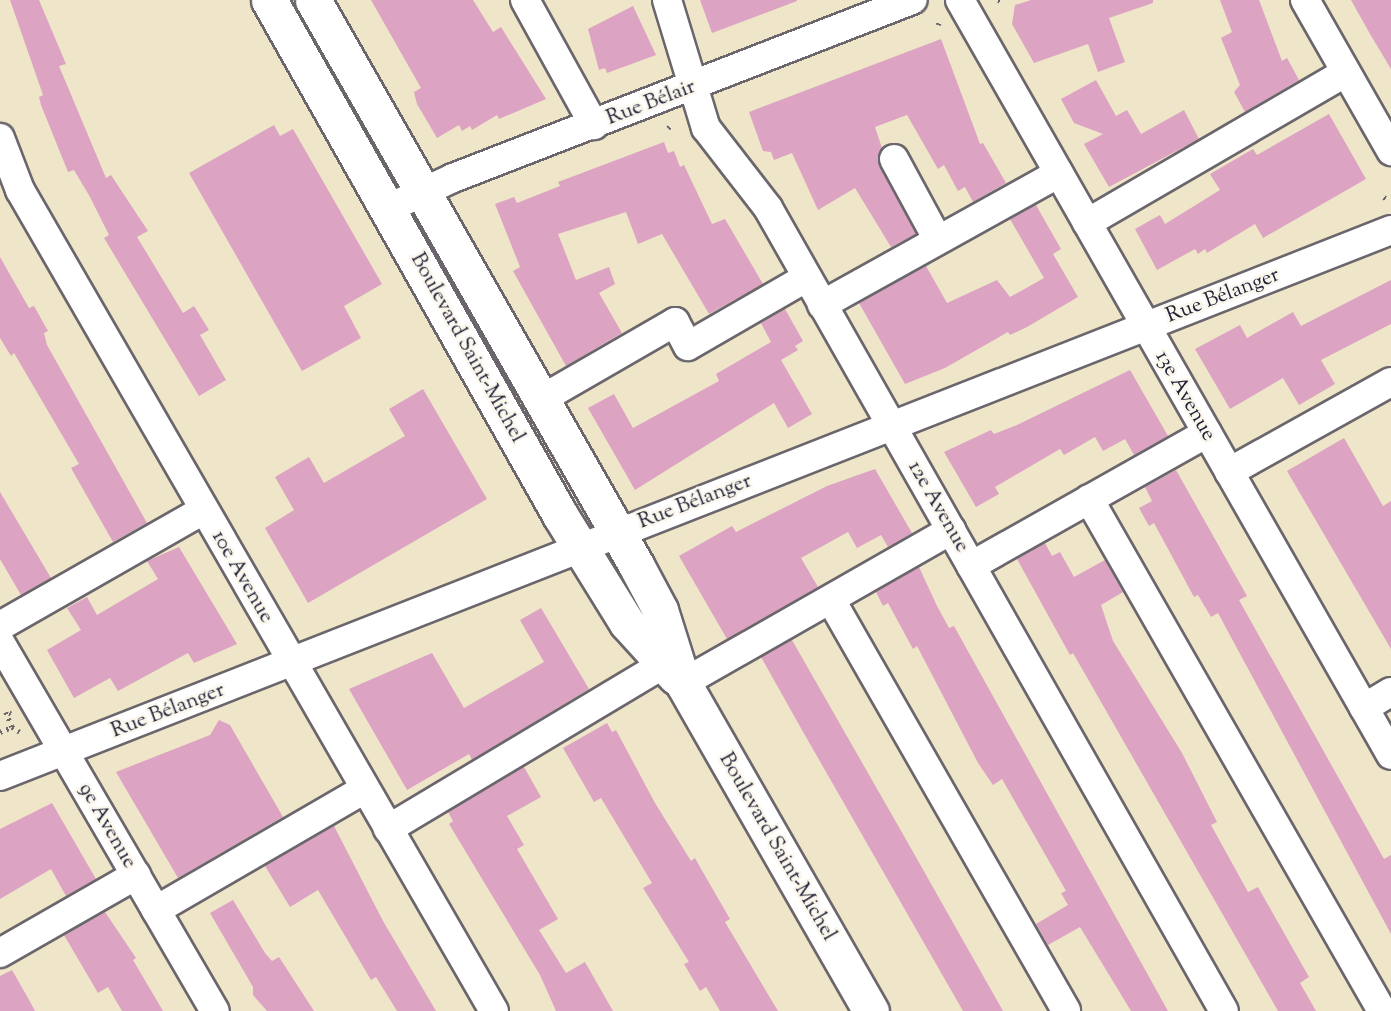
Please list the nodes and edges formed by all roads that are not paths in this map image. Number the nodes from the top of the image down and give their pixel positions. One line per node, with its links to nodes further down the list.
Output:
1 (269, 0): 16 (main road, Boulevard Saint-Michel)
2 (313, 0): 15 (main road, Boulevard Saint-Michel)
3 (526, 0): 10 (street)
4 (667, 0): 9 (street, 12e Avenue)
5 (913, 0): 9 (street, Rue Bélair)
6 (960, 0): 14 (street, 13e Avenue)
7 (1305, 0): 8 (street)
8 (1345, 73): 12 (street); 17 (street)
9 (696, 86): 10 (street, Rue Bélair); 20 (street, 12e Avenue)
10 (594, 125): 15 (street, Rue Bélair)
11 (0, 138): 29 (street, 10e Avenue)
12 (1391, 151)
13 (894, 159): 19 (street)
14 (1059, 173): 17 (street, 13e Avenue); 19 (street)
15 (424, 192): 16 (street, Rue Bélair); 24 (main road, Boulevard Saint-Michel)
16 (389, 208): 32 (main road, Boulevard Saint-Michel)
17 (1087, 223): 22 (street, 13e Avenue)
18 (1391, 230): 22 (street, Rue Bélanger)
19 (938, 240): 21 (street)
20 (806, 278): 21 (street, 12e Avenue); 24 (street)
21 (822, 305): 25 (street, 12e Avenue)
22 (1145, 326): 25 (street, Rue Bélanger); 26 (street, 13e Avenue)
23 (1391, 382): 27 (street)
24 (540, 400): 31 (main road, Boulevard Saint-Michel)
25 (892, 428): 30 (street, 12e Avenue); 31 (street, Rue Bélanger)
26 (1207, 433): 27 (street, 13e Avenue); 28 (street)
27 (1229, 472): 40 (street, 13e Avenue)
28 (1089, 499): 33 (street); 54 (street)
29 (203, 510): 35 (street); 37 (street, 10e Avenue)
30 (951, 530): 33 (street, 12e Avenue); 34 (street)
31 (615, 533): 32 (street, Rue Bélanger); 38 (main road, Boulevard Saint-Michel)
32 (580, 547): 37 (street, Rue Bélanger); 38 (main road, Boulevard Saint-Michel)
33 (971, 565): 53 (street, 12e Avenue)
34 (831, 600): 38 (street); 52 (street)
35 (0, 626)
36 (0, 642): 41 (street, 9e Avenue)
37 (292, 663): 41 (street, Rue Bélanger); 44 (street, 10e Avenue)
38 (673, 673): 45 (street); 51 (main road, Boulevard Saint-Michel)
39 (1391, 692): 40 (street)
40 (1364, 708): 42 (street, 13e Avenue)
41 (64, 752): 43 (street, Rue Bélanger); 46 (street, 9e Avenue)
42 (1391, 755)
43 (0, 776)
44 (365, 789): 45 (street, 10e Avenue); 47 (street)
45 (388, 829): 50 (street, 10e Avenue)
46 (136, 875): 47 (street, 9e Avenue); 48 (street)
47 (156, 910): 49 (street, 9e Avenue)
48 (0, 953)
49 (215, 1011)
50 (494, 1011)
51 (870, 1011)
52 (1066, 1011)
53 (1224, 1011)
54 (1382, 1011)

